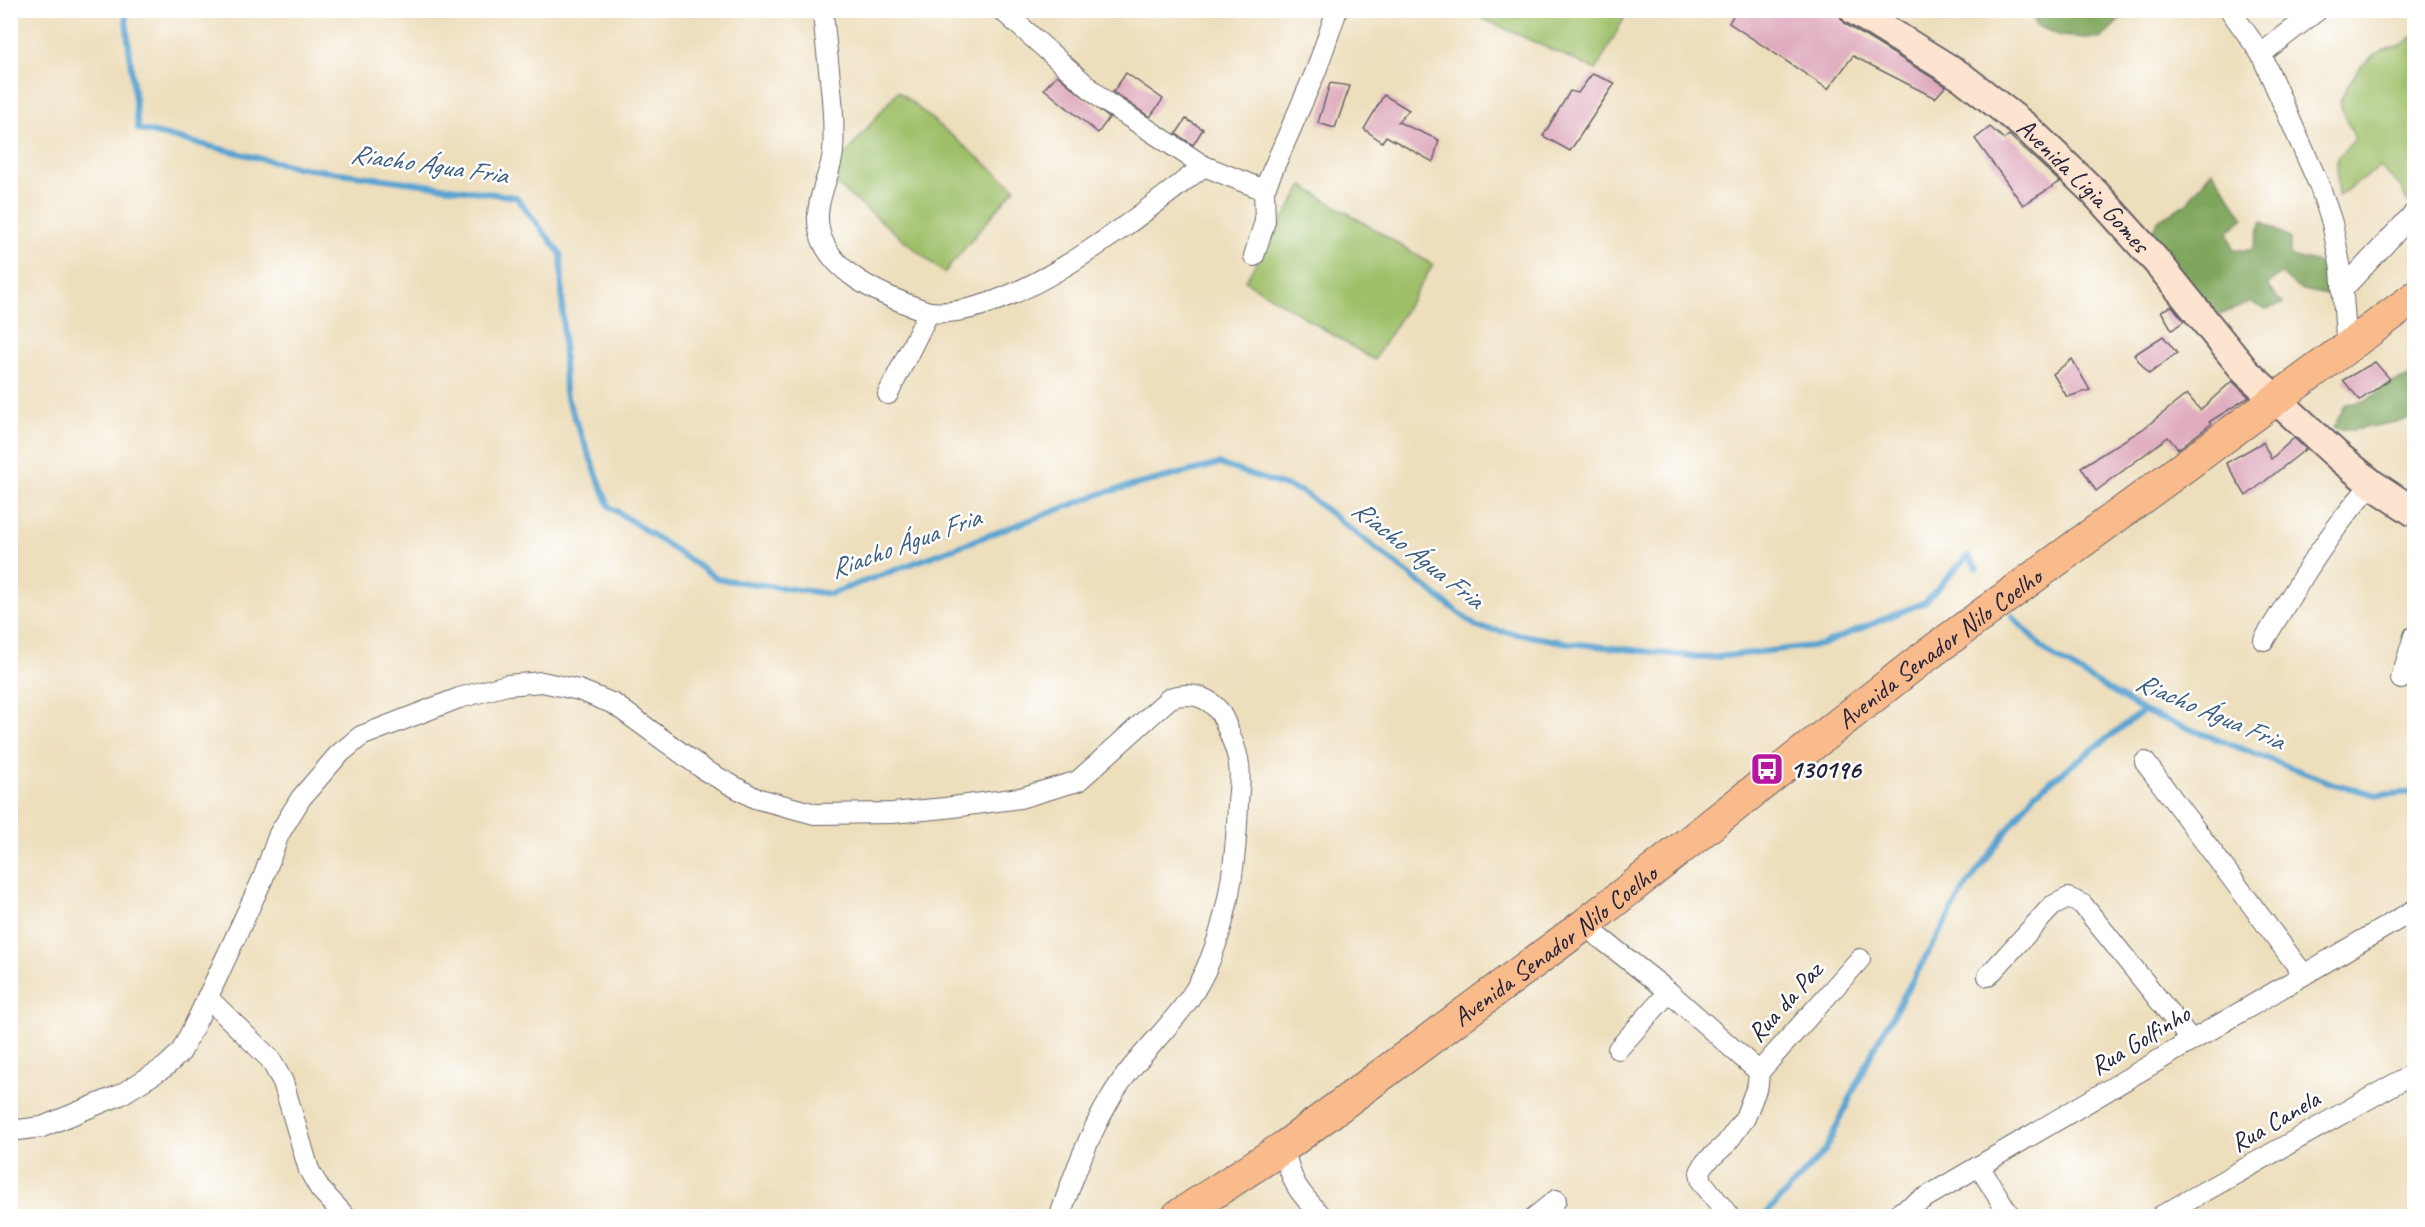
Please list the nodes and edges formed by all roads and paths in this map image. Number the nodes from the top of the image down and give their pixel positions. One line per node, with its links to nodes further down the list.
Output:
1 (823, 10): 14 (street)
2 (1002, 10): 8 (street)
3 (1337, 10): 9 (street)
4 (1854, 10): 17 (street, Avenida Ligia Gomes)
5 (2230, 10): 7 (street)
6 (2318, 10): 7 (street)
7 (2261, 54): 12 (street)
8 (1204, 165): 9 (street); 14 (street)
9 (1264, 190): 11 (street)
10 (2415, 213): 12 (street)
11 (1254, 256)
12 (2343, 289): 15 (street)
13 (2415, 298): 15 (main road, Avenida Senador Nilo Coelho)
14 (929, 312): 16 (street)
15 (2347, 350): 17 (main road, Avenida Senador Nilo Coelho)
16 (888, 394)
17 (2276, 399): 18 (street, Avenida Ligia Gomes); 25 (main road, Avenida Senador Nilo Coelho)
18 (2372, 484): 19 (street, Avenida Ligia Gomes); 21 (street)
19 (2415, 512)
20 (2415, 636): 22 (street)
21 (2264, 640)
22 (2401, 680)
23 (2145, 762): 28 (street)
24 (2415, 910): 28 (street, Rua Golfinho)
25 (1584, 925): 29 (street, Rua da Paz); 36 (main road, Avenida Senador Nilo Coelho)
26 (1860, 959): 33 (street, Rua da Paz)
27 (1988, 975): 31 (street)
28 (2304, 975): 31 (street, Rua Golfinho)
29 (1669, 992): 32 (street); 33 (street, Rua da Paz)
30 (207, 997): 35 (street); 39 (street); 40 (street)
31 (2192, 1040): 37 (street, Rua Golfinho)
32 (1618, 1049)
33 (1759, 1072): 44 (street)
34 (2415, 1073): 47 (street, Rua Canela)
35 (10, 1131)
36 (1284, 1147): 41 (main road, Avenida Senador Nilo Coelho); 42 (street)
37 (1979, 1166): 45 (street, Rua Golfinho); 46 (street)
38 (1556, 1200): 43 (street)
39 (345, 1216)
40 (1060, 1216)
41 (1178, 1216)
42 (1322, 1216)
43 (1536, 1216)
44 (1729, 1216)
45 (1894, 1216)
46 (2010, 1216)
47 (2162, 1216)

